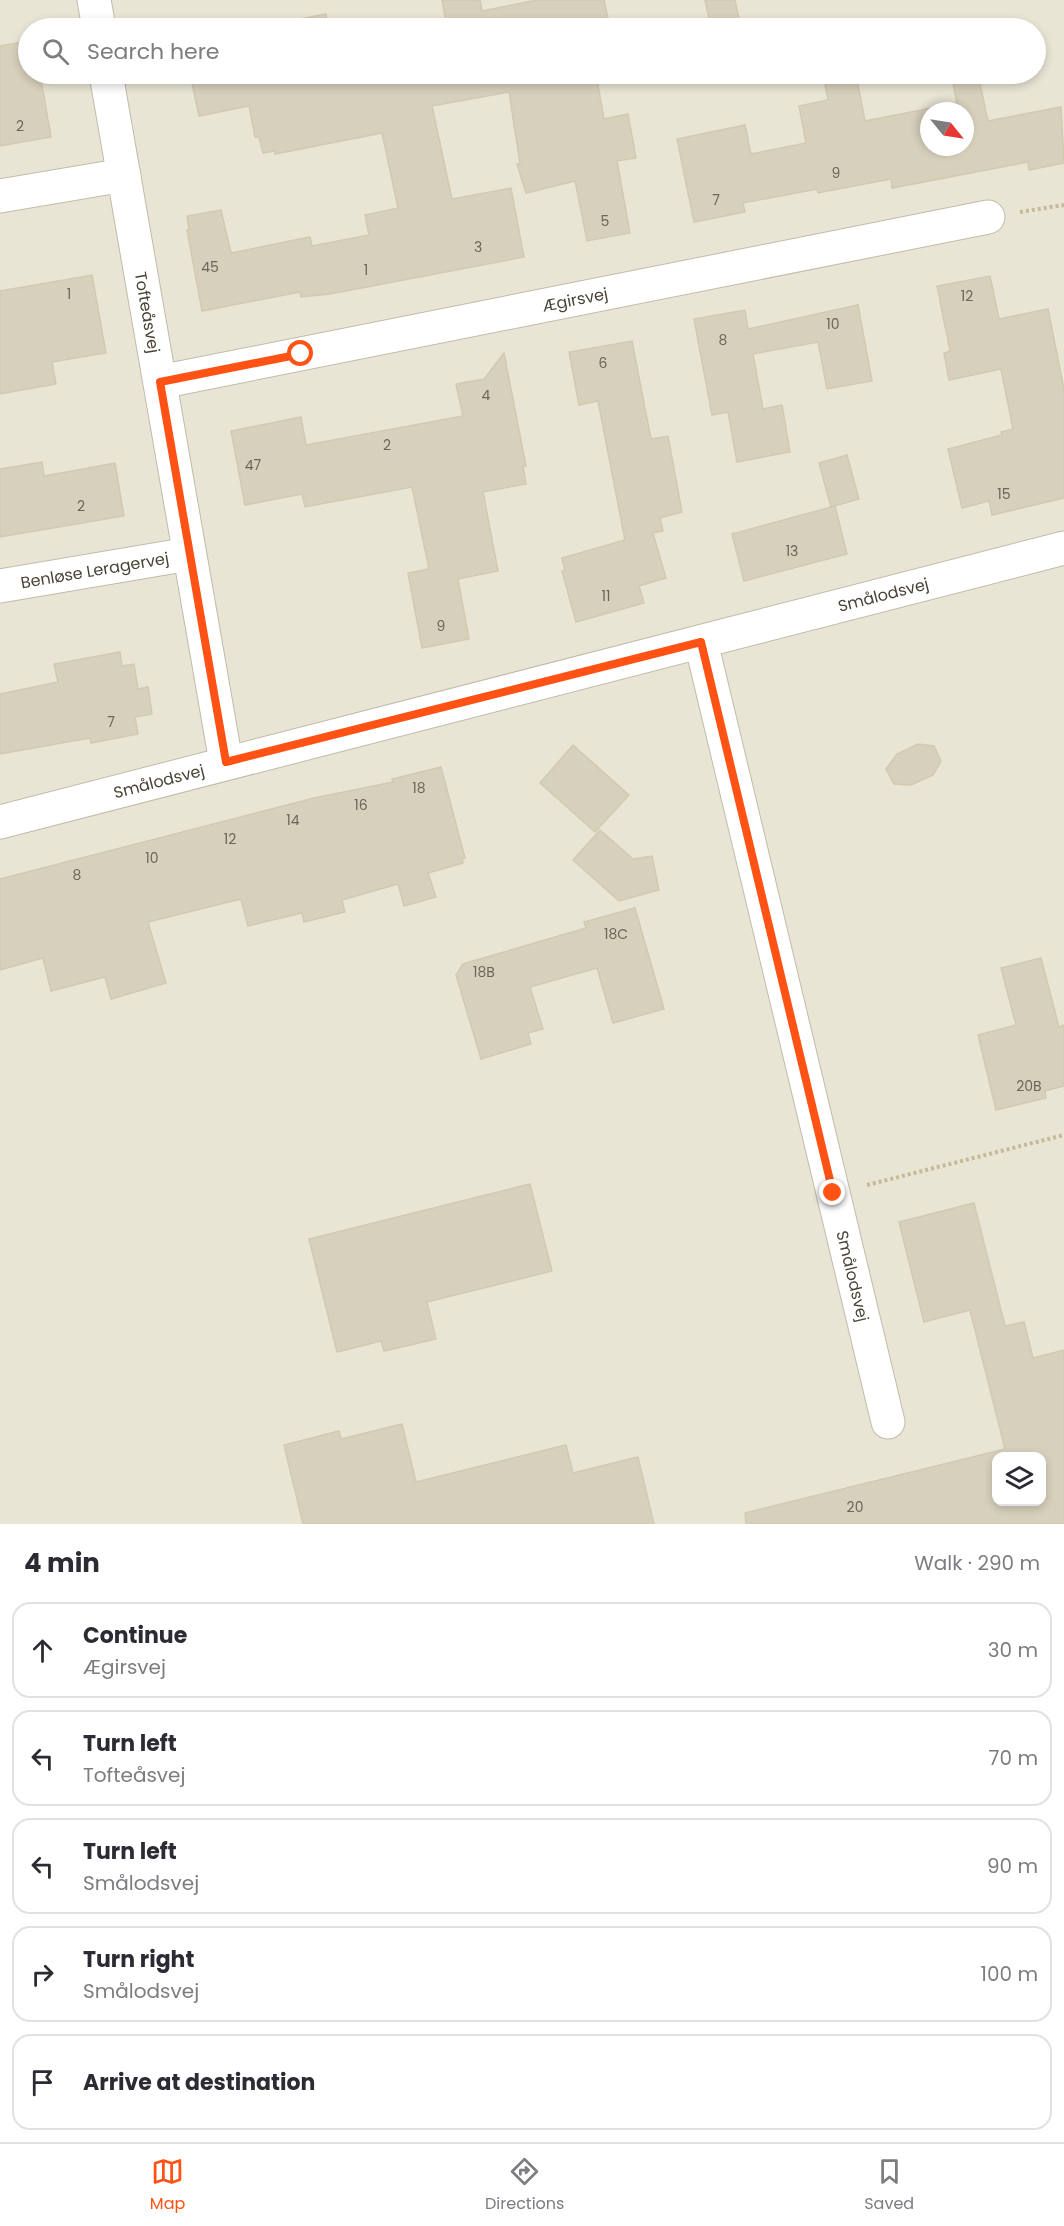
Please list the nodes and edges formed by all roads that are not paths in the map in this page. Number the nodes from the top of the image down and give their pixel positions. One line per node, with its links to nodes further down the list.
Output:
1 (94, 0): 2 (street)
2 (97, 18)
3 (108, 84): 4 (street, Tofteåsvej)
4 (124, 175): 5 (street); 7 (street, Tofteåsvej)
5 (0, 196)
6 (988, 217): 7 (street, Ægirsvej)
7 (160, 382): 9 (street, Tofteåsvej)
8 (1064, 548): 11 (street, Smålodsvej)
9 (189, 554): 10 (street, Benløse Leragervej); 12 (street, Tofteåsvej)
10 (0, 586)
11 (701, 642): 12 (street, Smålodsvej); 14 (street, Smålodsvej)
12 (226, 762): 13 (street, Smålodsvej)
13 (0, 822)
14 (888, 1422)

